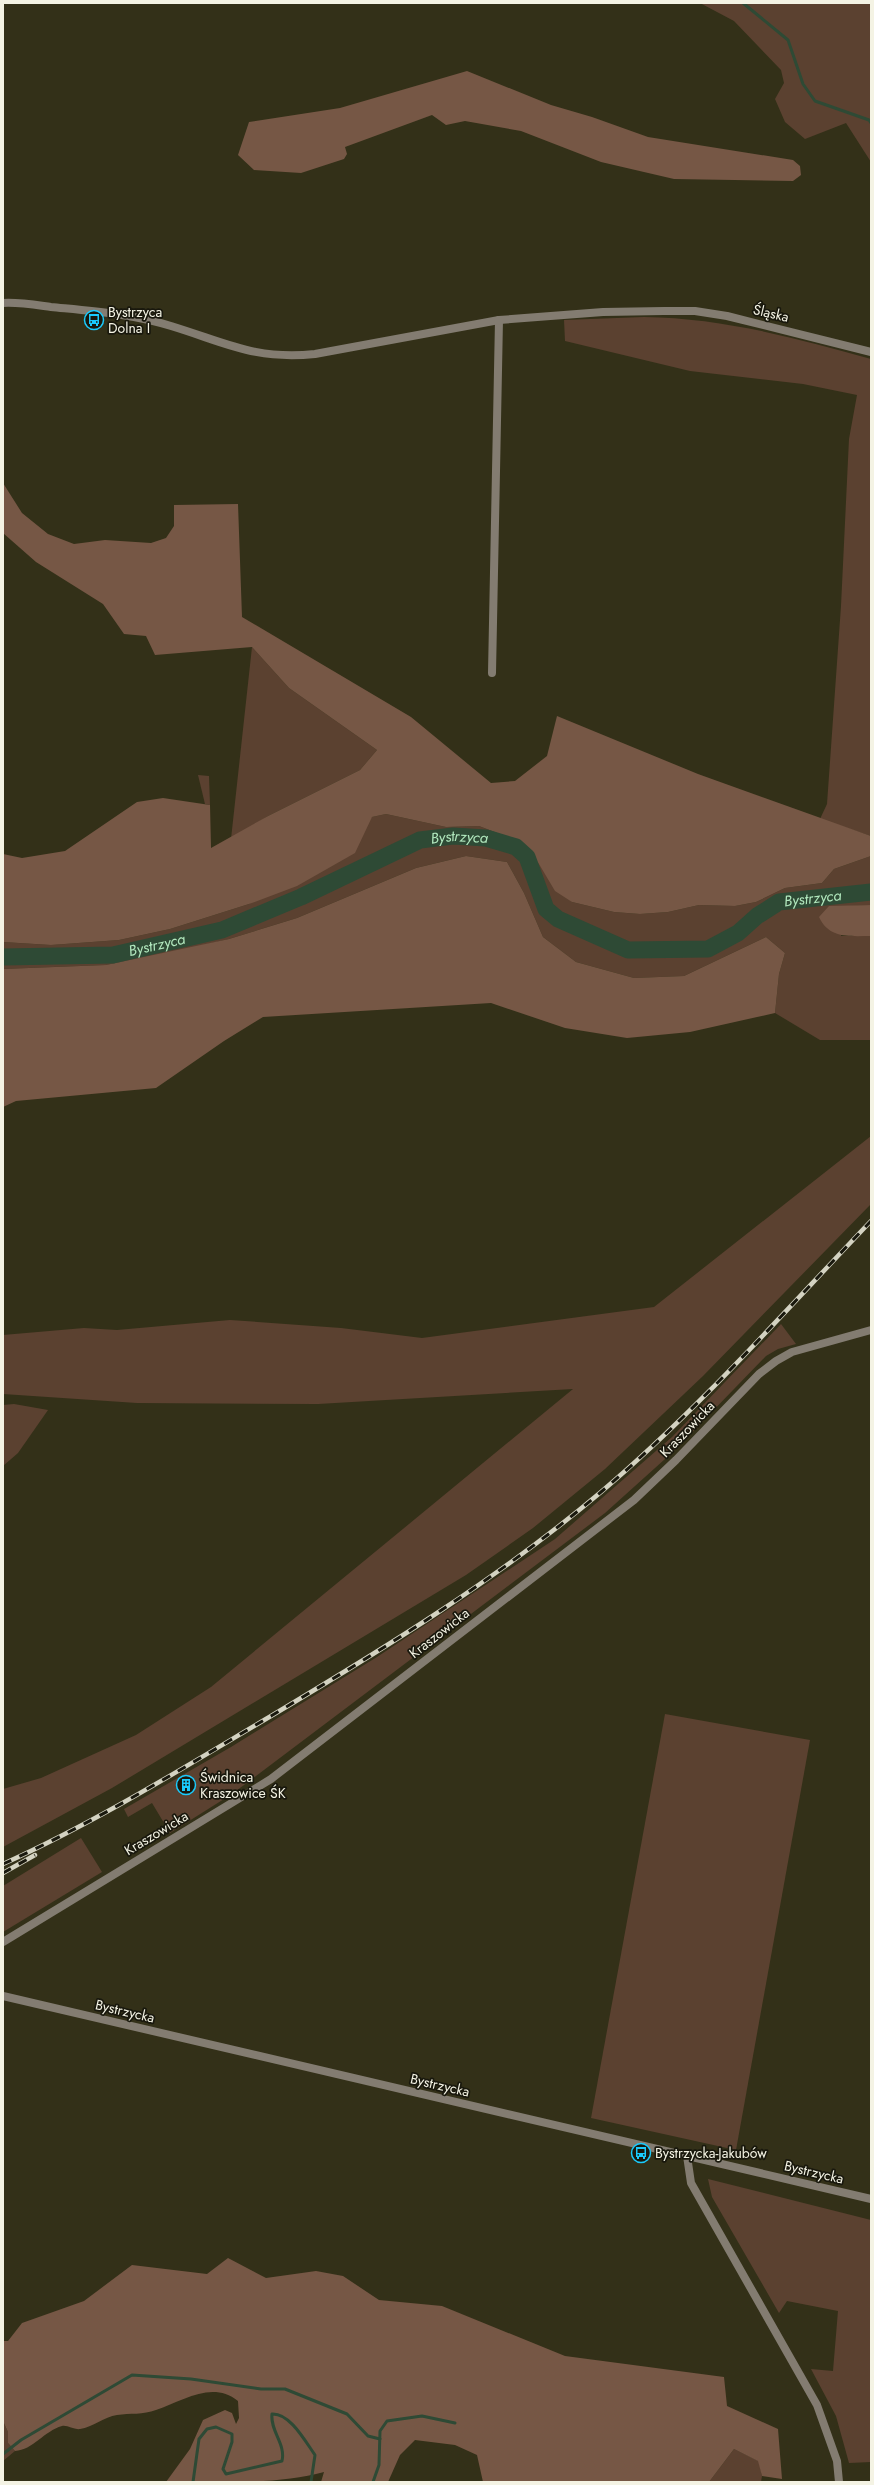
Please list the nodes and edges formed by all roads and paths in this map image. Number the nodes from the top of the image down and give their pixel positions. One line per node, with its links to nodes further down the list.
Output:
1 (3, 303): 2 (street, Śląska)
2 (499, 320): 3 (street, Śląska); 4 (street)
3 (871, 352)
4 (492, 673)
5 (871, 1330): 6 (street, Kraszowicka)
6 (3, 1942)
7 (3, 1996): 8 (street, Bystrzycka)
8 (687, 2156): 9 (street, Bystrzycka); 10 (street)
9 (871, 2199)
10 (839, 2482)

